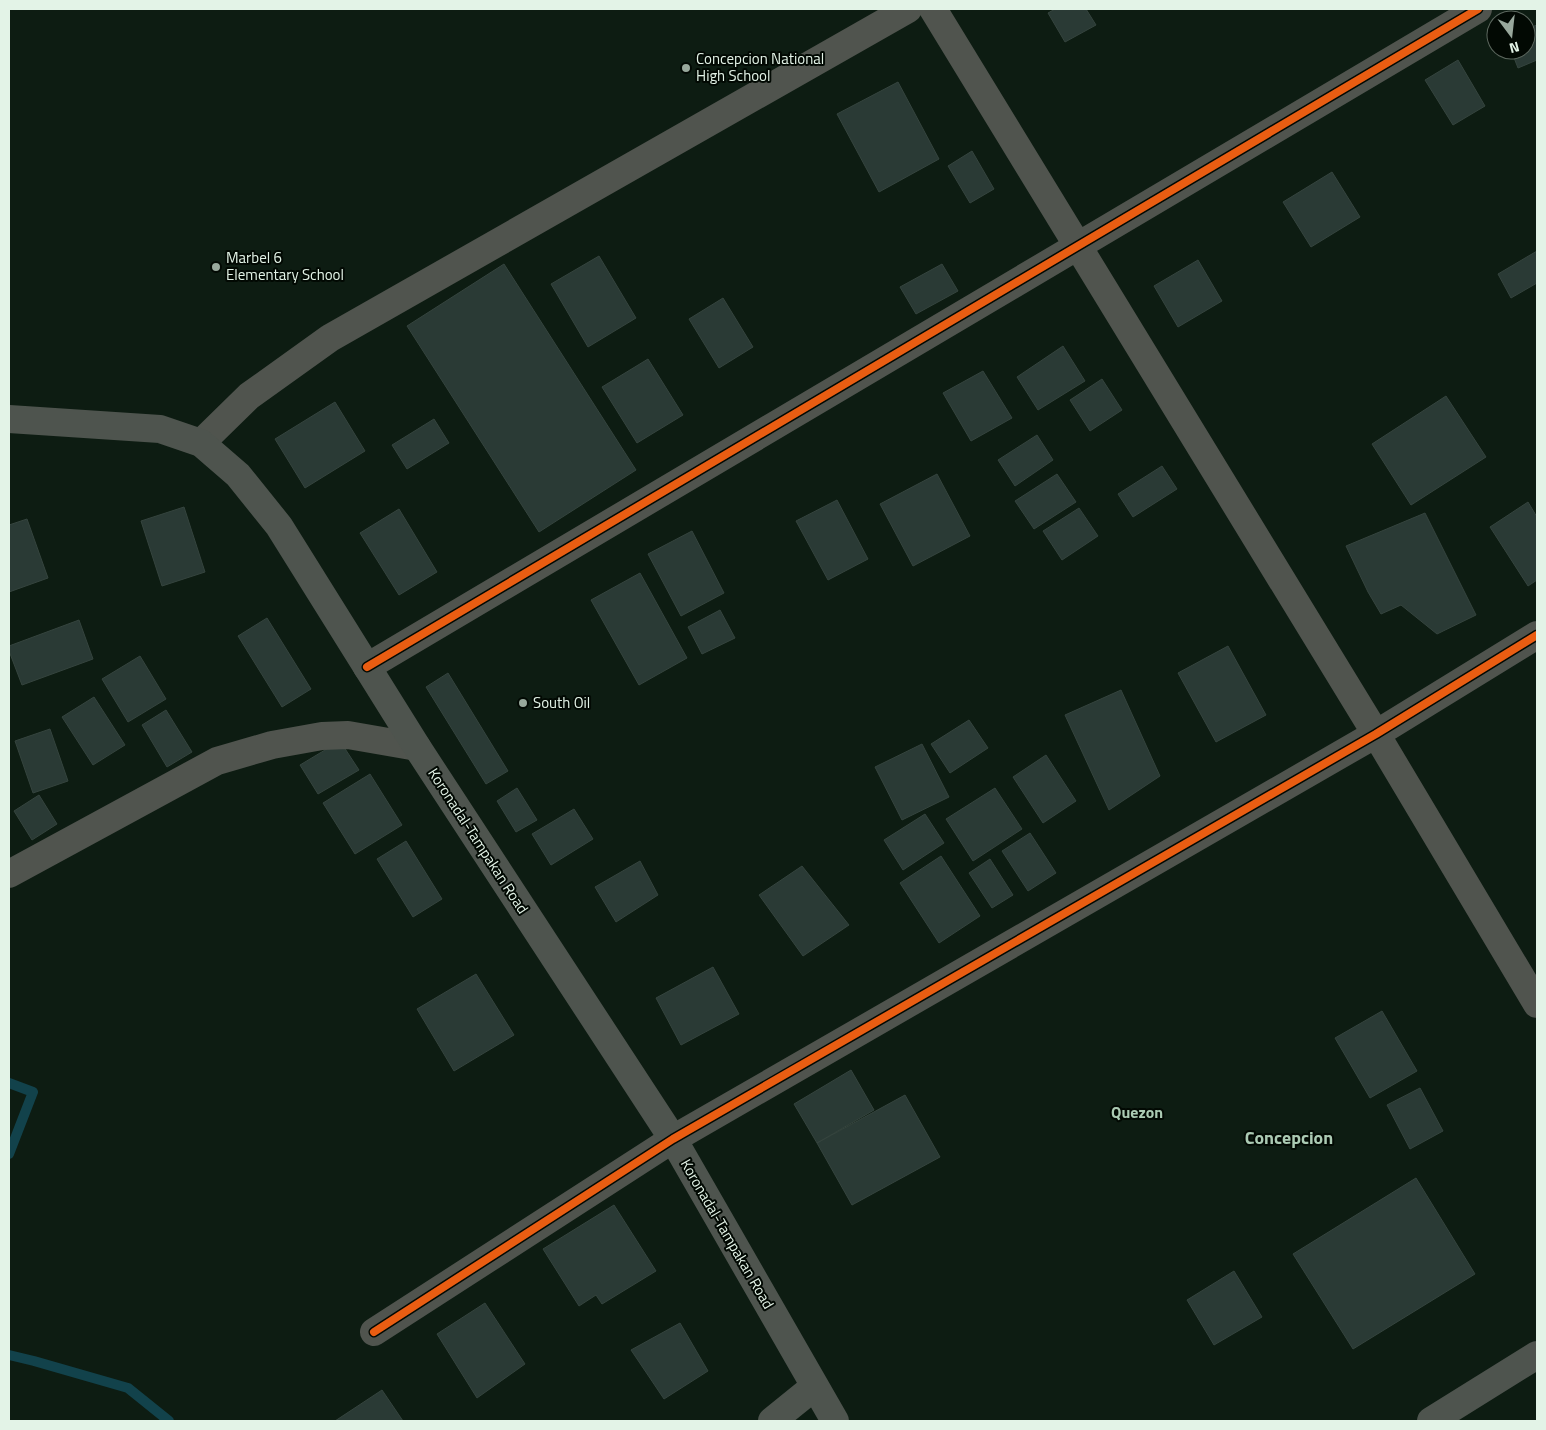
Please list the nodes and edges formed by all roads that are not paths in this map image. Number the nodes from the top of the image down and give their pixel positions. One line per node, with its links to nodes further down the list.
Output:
1 (908, 9): 6 (street)
2 (933, 9): 4 (street)
3 (1478, 9): 4 (street)
4 (1078, 246): 8 (street); 9 (street)
5 (9, 419): 6 (main road, Koronadal-Tampakan Road)
6 (201, 444): 8 (main road, Koronadal-Tampakan Road)
7 (1537, 634): 9 (street)
8 (367, 667): 10 (main road, Koronadal-Tampakan Road)
9 (1376, 734): 12 (street); 13 (street)
10 (417, 746): 11 (street); 13 (main road, Koronadal-Tampakan Road)
11 (9, 874)
12 (1537, 1004)
13 (674, 1140): 14 (street); 16 (main road, Koronadal-Tampakan Road)
14 (374, 1332)
15 (1537, 1355): 19 (main road)
16 (814, 1387): 17 (main road); 18 (main road, Koronadal-Tampakan Road)
17 (772, 1421)
18 (835, 1421)
19 (1431, 1421)

